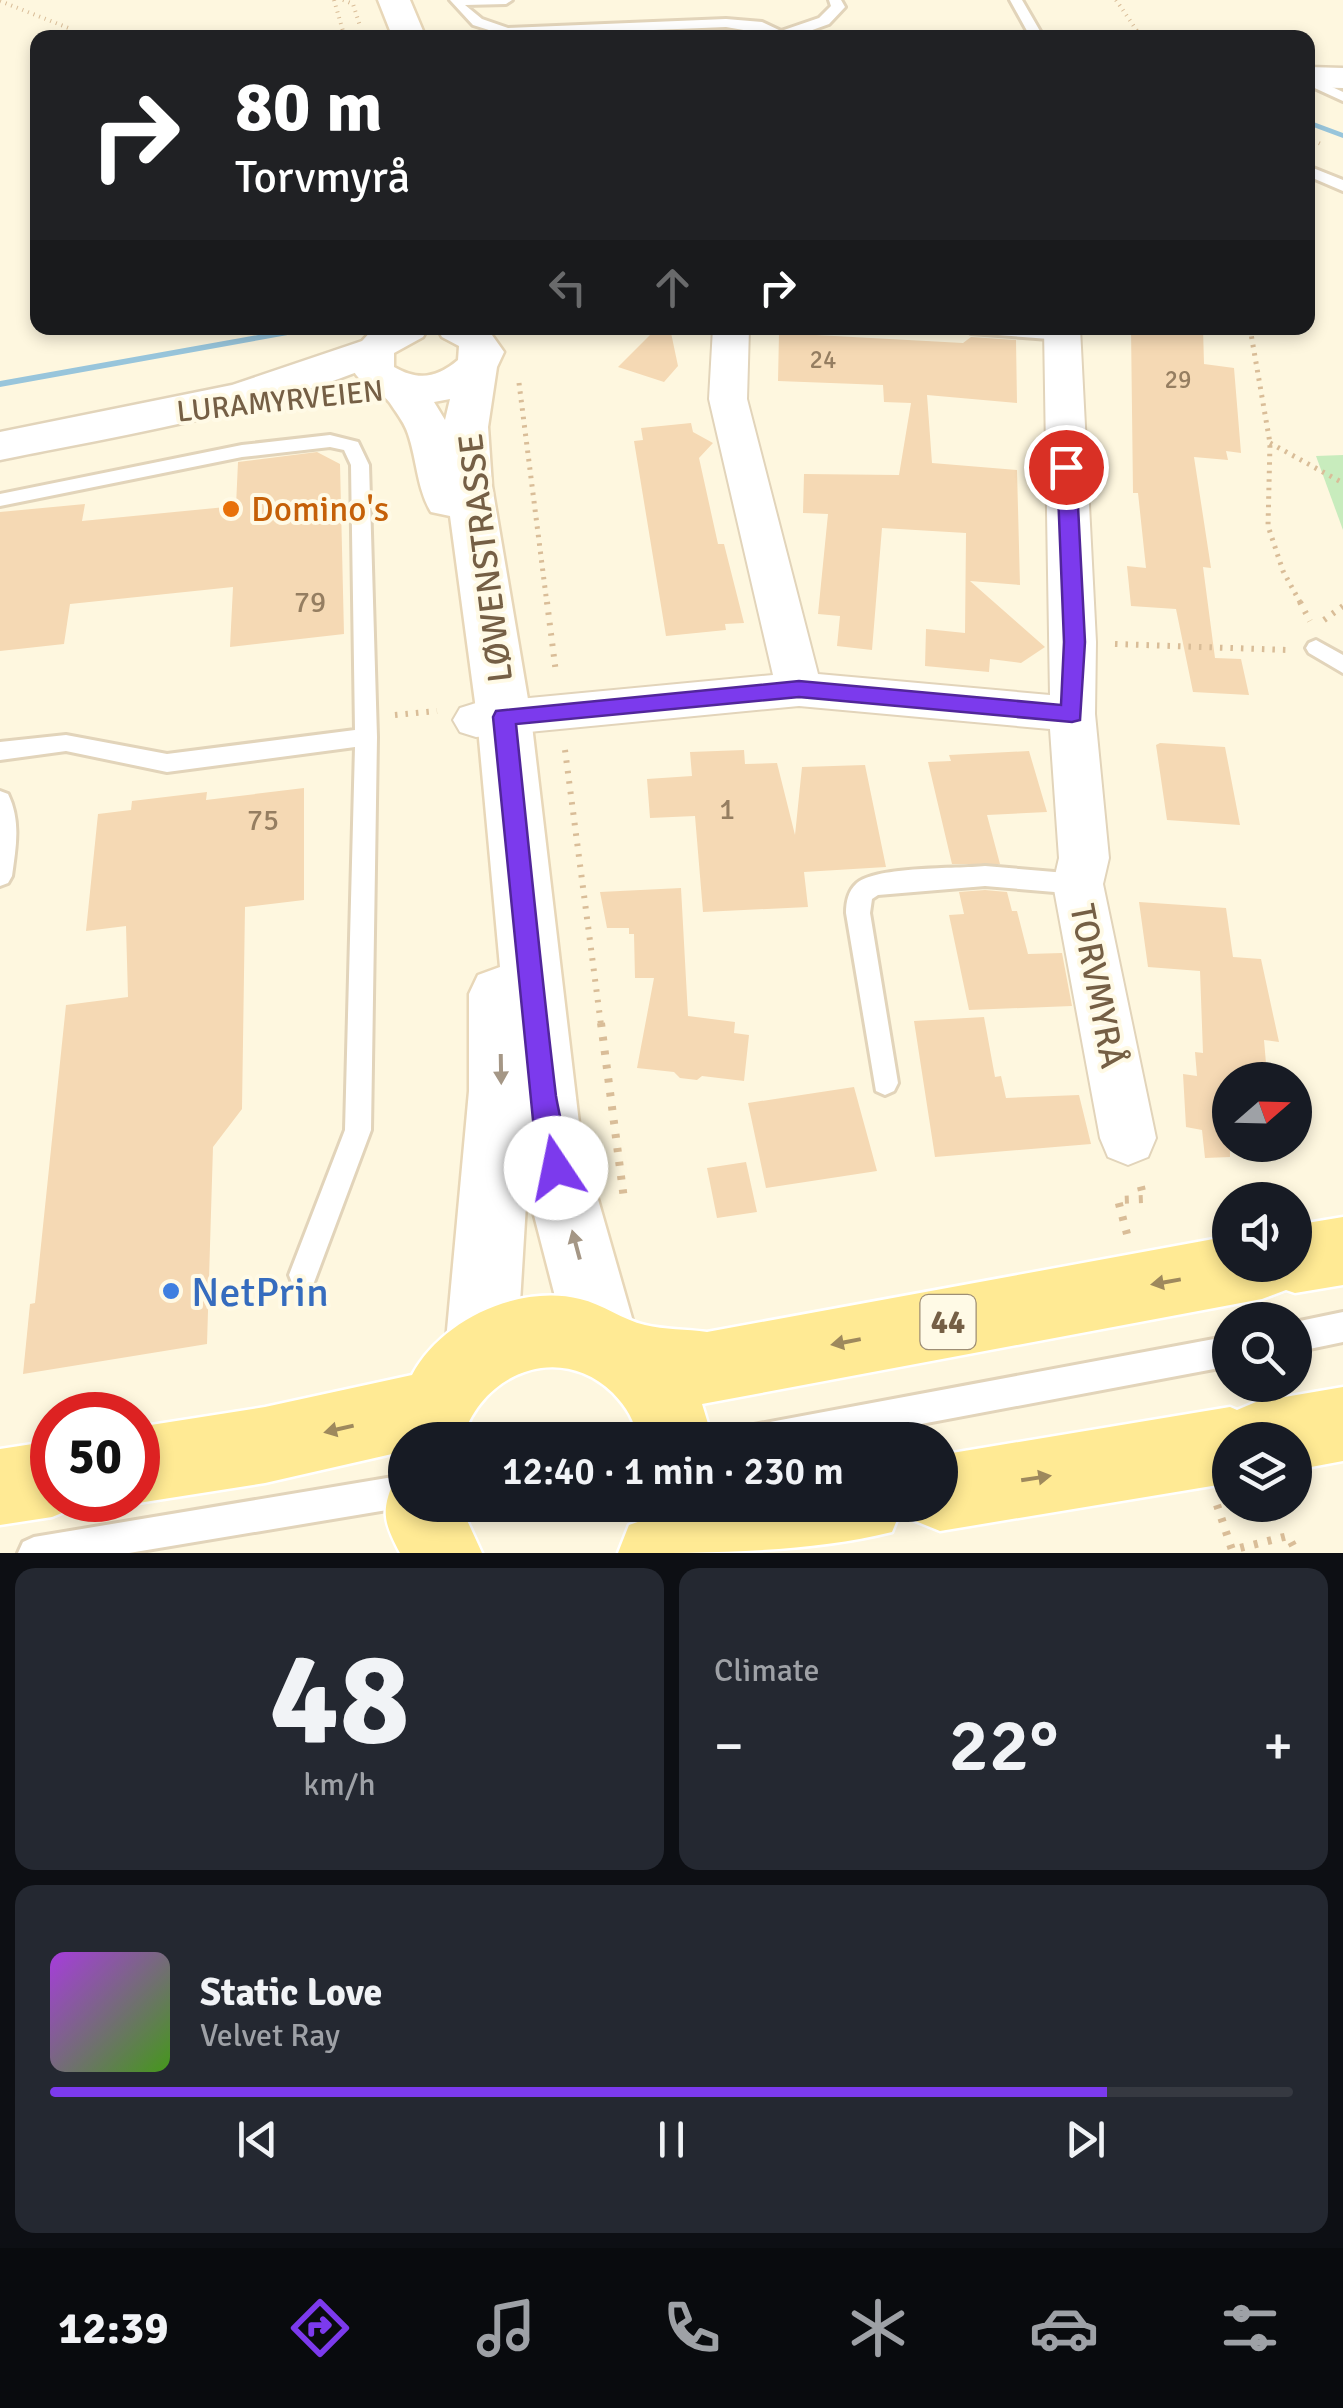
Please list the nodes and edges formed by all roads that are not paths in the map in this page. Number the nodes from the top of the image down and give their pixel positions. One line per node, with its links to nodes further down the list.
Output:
1 (394, 0): 6 (main road)
2 (506, 0): 4 (lane)
3 (1016, 0): 11 (lane)
4 (456, 1): 7 (lane)
5 (837, 4): 10 (lane)
6 (407, 30)
7 (498, 30)
8 (552, 30): 9 (lane)
9 (766, 30)
10 (801, 30)
11 (1033, 30)
12 (1315, 78): 13 (main road)
13 (1343, 78)
14 (1315, 82): 15 (lane)
15 (1343, 97)
16 (1315, 174): 17 (lane)
17 (1343, 186)
18 (730, 335): 26 (street)
19 (1062, 335): 27 (street, TORVMYRÅ)
20 (475, 344): 21 (main road, LURAMYRVEIEN); 28 (main road, LØWENSTRASSE)
21 (392, 354): 22 (main road, LURAMYRVEIEN); 28 (main road, LØWENSTRASSE)
22 (0, 446)
23 (0, 500): 29 (lane)
24 (1316, 648): 25 (lane)
25 (1343, 665)
26 (799, 689): 27 (street); 28 (street)
27 (1072, 714): 33 (street, TORVMYRÅ)
28 (490, 718): 42 (main road, LØWENSTRASSE, one-way to 28); 43 (main road, LØWENSTRASSE, one-way to 43)
29 (366, 728): 30 (lane); 39 (lane)
30 (0, 751)
31 (0, 800): 32 (lane)
32 (0, 876)
33 (1078, 884): 34 (lane); 35 (street, TORVMYRÅ)
34 (885, 1083)
35 (1128, 1138)
36 (1343, 1251): 37 (main road)
37 (1312, 1256)
38 (1212, 1274): 42 (main road, 44, one-way to 42)
39 (303, 1275)
40 (1343, 1327): 41 (lane)
41 (1312, 1333)
42 (618, 1350): 43 (main road, 44); 46 (main road)
43 (481, 1352): 45 (main road, 44)
44 (1212, 1354): 47 (lane)
45 (430, 1422)
46 (669, 1422)
47 (850, 1422)
48 (1343, 1424): 50 (main road)
49 (388, 1429): 52 (main road, 44, one-way to 52)
50 (1312, 1433)
51 (1212, 1460): 55 (main road, one-way to 51)
52 (160, 1462)
53 (30, 1482): 54 (main road)
54 (0, 1487)
55 (958, 1491)
56 (388, 1494): 60 (lane)
57 (425, 1522): 61 (main road)
58 (662, 1522): 62 (main road)
59 (777, 1522): 63 (main road)
60 (34, 1553)
61 (444, 1553)
62 (646, 1553)
63 (657, 1553)

